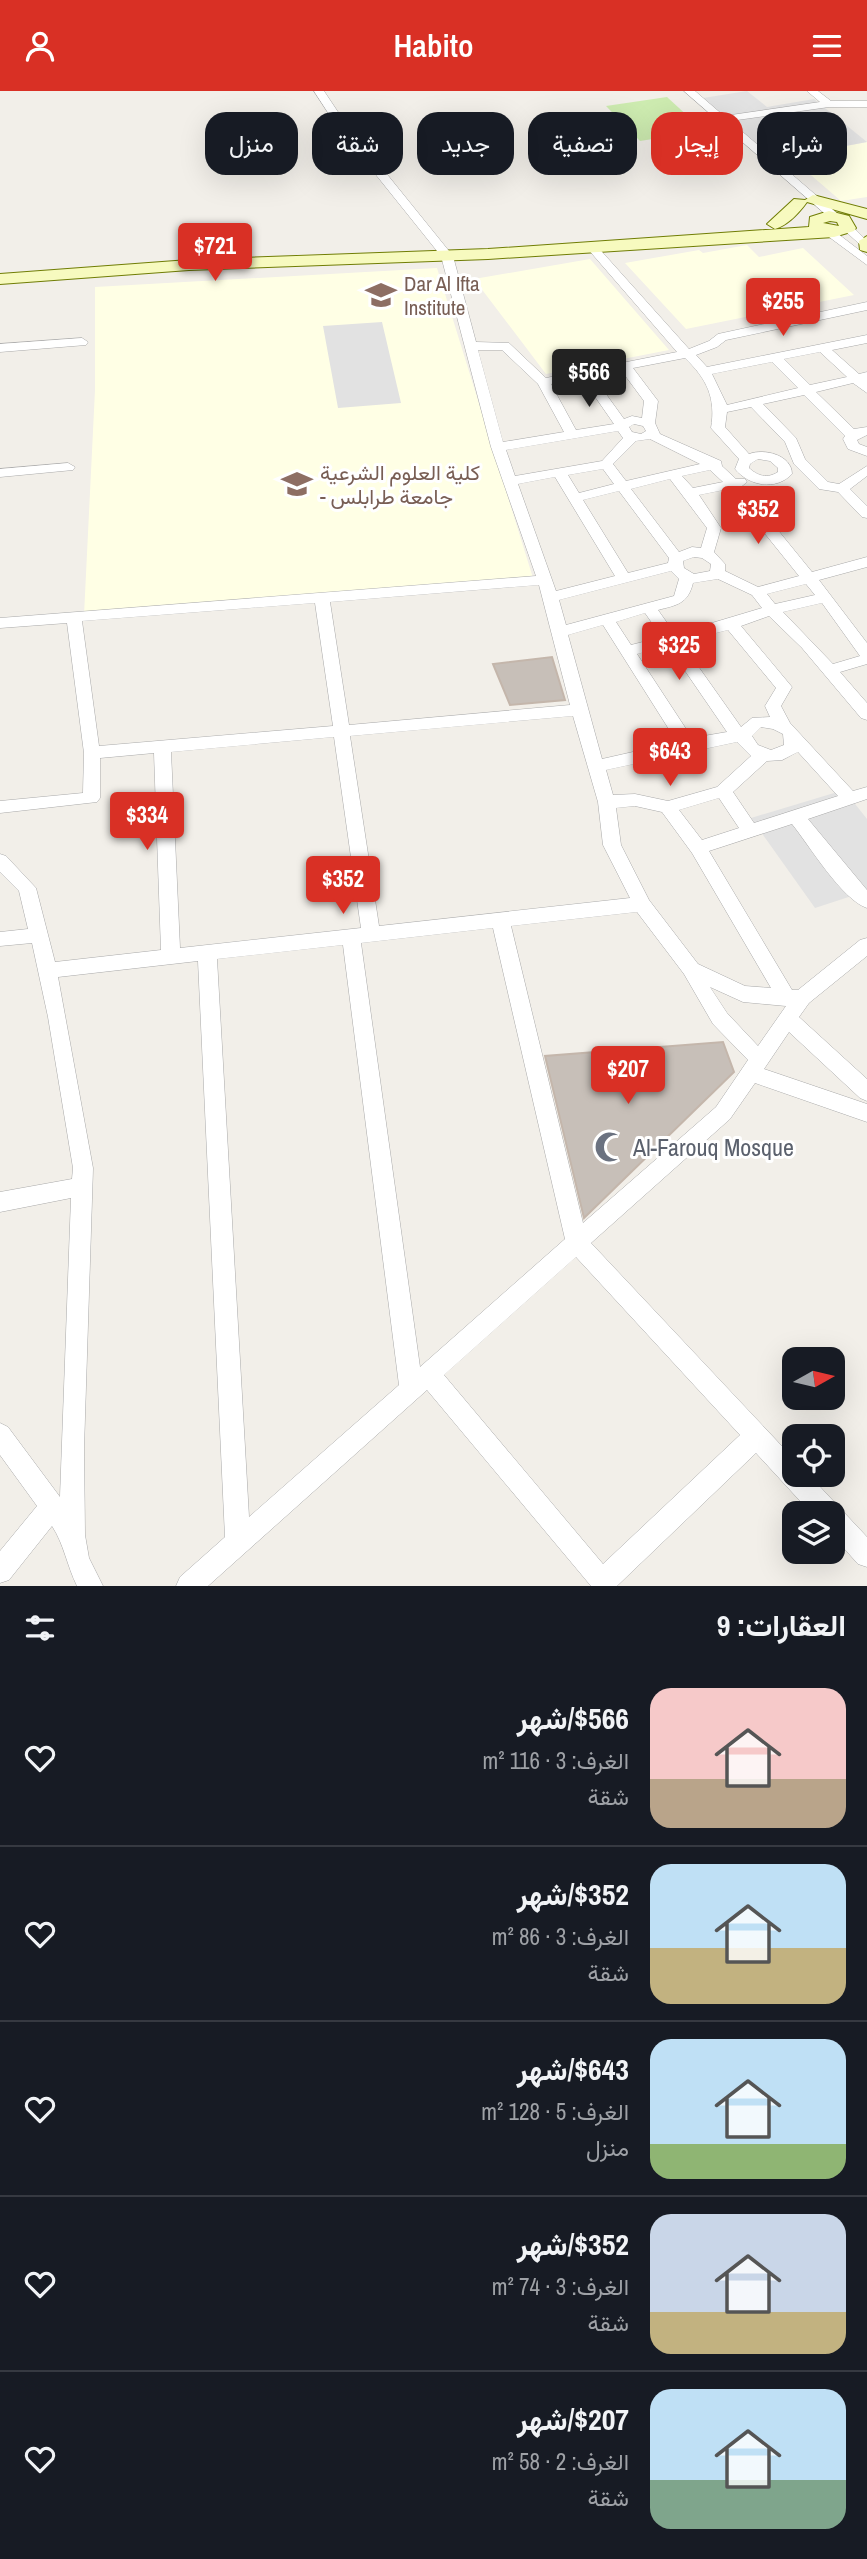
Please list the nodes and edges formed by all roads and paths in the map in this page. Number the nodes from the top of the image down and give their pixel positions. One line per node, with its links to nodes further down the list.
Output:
1 (319, 91): 24 (street)
2 (676, 91): 12 (street)
3 (689, 91): 7 (street)
4 (812, 91): 5 (street)
5 (829, 104): 6 (street); 8 (street)
6 (867, 104)
7 (712, 112)
8 (743, 116)
9 (743, 139): 10 (street)
10 (757, 151)
11 (757, 154): 12 (street)
12 (747, 156): 14 (street)
13 (781, 175): 14 (street)
14 (806, 201): 15 (street); 16 (street); 17 (street); 17 (street)
15 (867, 215): 17 (street)
16 (775, 224): 17 (street); 23 (street)
17 (832, 224): 18 (street); 19 (street); 21 (street); 22 (street)
18 (867, 225)
19 (791, 232): 20 (street); 21 (street)
20 (591, 246): 23 (street); 32 (street)
21 (848, 246): 22 (street)
22 (867, 249)
23 (487, 250): 24 (street)
24 (440, 254): 25 (street); 29 (street)
25 (0, 279)
26 (867, 306): 32 (street)
27 (867, 339): 31 (street)
28 (82, 342): 30 (street)
29 (471, 346): 38 (street); 48 (street)
30 (0, 348)
31 (822, 348): 33 (street); 37 (street)
32 (689, 353): 34 (street); 35 (street)
33 (775, 357): 35 (street); 40 (street)
34 (624, 365): 36 (street); 43 (street)
35 (706, 371): 42 (street)
36 (584, 372): 38 (street); 45 (street)
37 (861, 377): 39 (street); 40 (street)
38 (542, 382): 46 (street)
39 (867, 389)
40 (807, 390): 41 (street); 47 (street)
41 (753, 403): 42 (street); 51 (street)
42 (721, 410): 50 (street)
43 (650, 429): 45 (street); 54 (street)
44 (867, 431): 47 (street)
45 (627, 432): 46 (street); 53 (street)
46 (572, 435): 48 (street)
47 (852, 435): 49 (street)
48 (498, 447): 61 (street)
49 (867, 452)
50 (744, 458): 52 (street); 54 (street); 60 (street)
51 (799, 461): 52 (street); 64 (street)
52 (783, 463): 60 (street)
53 (606, 464): 57 (street); 63 (street)
54 (713, 465): 59 (street); 62 (street)
55 (68, 467): 58 (street)
56 (867, 470): 64 (street)
57 (559, 472): 61 (street); 66 (street)
58 (0, 473)
59 (673, 474): 63 (street); 65 (street)
60 (759, 480): 62 (street)
61 (510, 481): 75 (street)
62 (732, 483): 65 (street); 74 (street)
63 (623, 486): 66 (street); 69 (street)
64 (842, 488): 67 (street)
65 (690, 493): 68 (street)
66 (575, 498): 73 (street)
67 (867, 514)
68 (706, 554): 69 (street); 71 (street)
69 (676, 562): 72 (street); 73 (street)
70 (867, 562): 74 (street)
71 (717, 573): 72 (street); 76 (street)
72 (687, 577): 80 (street)
73 (624, 579): 77 (street)
74 (807, 579): 76 (street); 79 (street)
75 (544, 580): 77 (street); 78 (street)
76 (757, 592): 81 (street)
77 (551, 597): 87 (street)
78 (322, 598): 82 (street); 94 (street)
79 (824, 598): 81 (street); 86 (street)
80 (649, 608): 83 (street); 88 (street)
81 (772, 610): 85 (street); 91 (street)
82 (74, 619): 84 (street); 99 (street)
83 (607, 620): 87 (street); 89 (street)
84 (0, 623)
85 (731, 624): 88 (street); 95 (street)
86 (859, 629): 90 (street)
87 (560, 632): 92 (street)
88 (671, 639): 89 (street); 96 (street)
89 (629, 651): 97 (street)
90 (867, 657): 91 (street)
91 (830, 670): 93 (street)
92 (579, 711): 94 (street); 101 (street)
93 (867, 714)
94 (341, 730): 98 (street); 117 (street)
95 (788, 731): 96 (street); 100 (street); 104 (street)
96 (741, 735): 97 (street); 100 (street)
97 (688, 745): 101 (street)
98 (162, 747): 99 (street); 122 (street)
99 (92, 753): 106 (street)
100 (762, 755): 102 (street)
101 (596, 766): 105 (street)
102 (723, 791): 107 (street); 109 (street)
103 (867, 793): 104 (street)
104 (848, 799): 108 (street)
105 (607, 802): 107 (street); 115 (street)
106 (0, 807)
107 (668, 807): 110 (street)
108 (796, 816): 109 (street); 113 (street)
109 (750, 831): 110 (street)
110 (698, 848): 125 (street)
111 (0, 862): 118 (street)
112 (867, 880): 113 (street)
113 (849, 884): 114 (street)
114 (867, 901)
115 (642, 904): 116 (street); 123 (street)
116 (500, 919): 117 (street); 131 (street)
117 (361, 934): 121 (street); 132 (street)
118 (40, 935): 119 (street); 124 (street)
119 (0, 939)
120 (867, 945): 125 (street)
121 (207, 951): 122 (street); 139 (street)
122 (171, 956): 124 (street)
123 (691, 969): 125 (street); 126 (street)
124 (49, 970): 129 (street)
125 (792, 1005): 126 (street); 127 (street)
126 (755, 1066): 128 (street); 131 (street)
127 (867, 1092)
128 (867, 1113)
129 (82, 1187): 130 (street); 138 (street)
130 (0, 1202)
131 (576, 1243): 132 (street); 134 (street)
132 (420, 1381): 134 (street); 139 (street)
133 (0, 1435): 136 (street)
134 (756, 1436): 135 (street)
135 (817, 1501)
136 (52, 1506): 138 (street); 141 (street)
137 (845, 1531): 140 (street)
138 (73, 1535): 142 (street)
139 (238, 1542): 143 (street)
140 (867, 1555)
141 (0, 1571)
142 (90, 1586)
143 (189, 1586)

